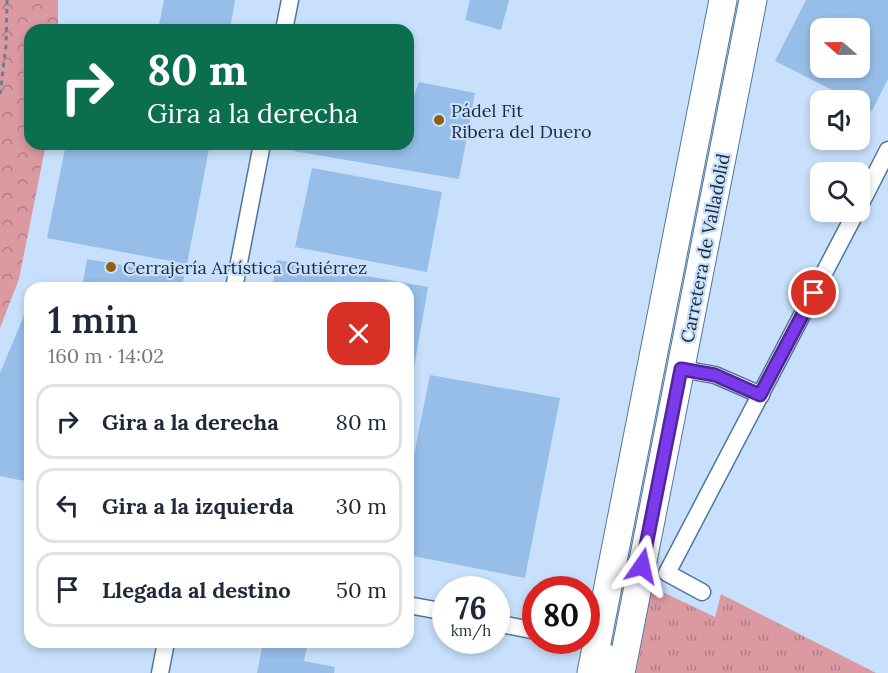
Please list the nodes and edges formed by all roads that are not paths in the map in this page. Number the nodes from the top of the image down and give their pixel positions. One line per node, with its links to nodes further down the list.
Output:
1 (290, 0): 4 (street)
2 (723, 0): 13 (highway, Carretera de Valladolid)
3 (753, 0): 10 (highway, Carretera de Valladolid)
4 (286, 24)
5 (261, 150): 9 (street)
6 (888, 150): 7 (street)
7 (870, 185)
8 (851, 222): 11 (street)
9 (235, 282)
10 (681, 369): 11 (street); 22 (highway, Carretera de Valladolid)
11 (760, 395): 12 (street)
12 (702, 592)
13 (600, 598)
14 (414, 606): 15 (street)
15 (432, 609)
16 (600, 647): 21 (street)
17 (165, 648): 19 (street)
18 (591, 654): 20 (highway, Carretera de Valladolid)
19 (160, 673)
20 (591, 673)
21 (607, 673)
22 (621, 673)

